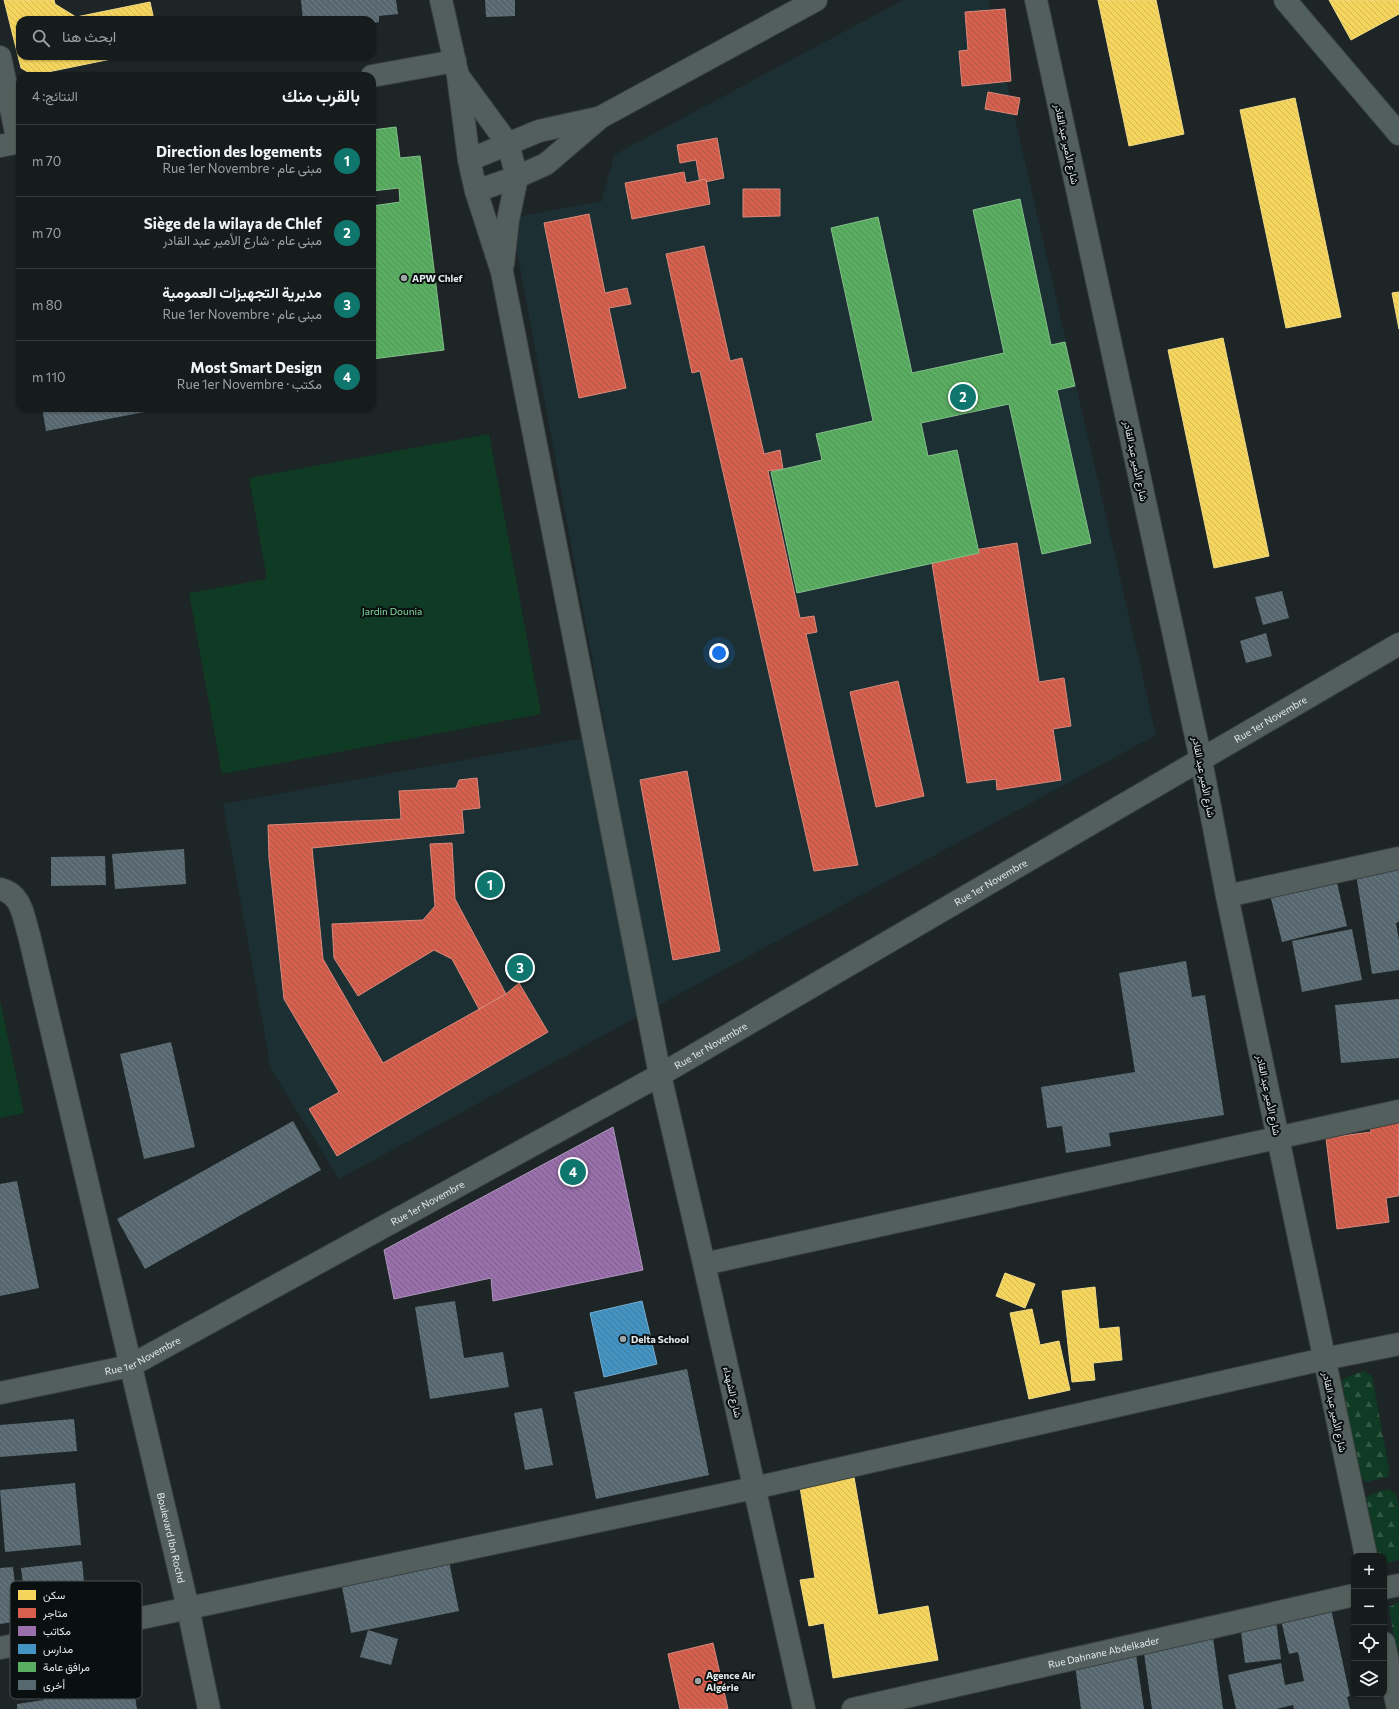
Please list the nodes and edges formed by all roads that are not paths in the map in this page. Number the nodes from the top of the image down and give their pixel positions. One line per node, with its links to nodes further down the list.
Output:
1 (441, 0): 6 (street)
2 (816, 0): 8 (street)
3 (1036, 0): 17 (street, شارع الأمير عبد القادر)
4 (1285, 0): 9 (main road)
5 (0, 58): 10 (street)
6 (457, 68): 7 (street); 11 (street); 12 (street)
7 (376, 76)
8 (601, 117): 11 (street); 13 (street)
9 (1399, 134)
10 (13, 144)
11 (508, 144): 12 (street); 13 (street)
12 (469, 160): 14 (street)
13 (517, 177): 14 (street); 15 (street)
14 (476, 191): 15 (street)
15 (502, 272): 21 (street, شارع الشهداء)
16 (1399, 644): 17 (street, Rue 1er Novembre)
17 (1201, 760): 20 (street, شارع الأمير عبد القادر); 21 (street, Rue 1er Novembre)
18 (1399, 858): 20 (street)
19 (0, 889): 27 (street, Boulevard Ibn Rochd)
20 (1227, 896): 23 (street, شارع الأمير عبد القادر)
21 (660, 1075): 24 (street, شارع الشهداء); 27 (street, Rue 1er Novembre)
22 (1399, 1111): 23 (street)
23 (1277, 1137): 24 (street); 26 (street, شارع الأمير عبد القادر)
24 (704, 1264): 29 (street, شارع الشهداء)
25 (1399, 1344): 26 (street)
26 (1324, 1360): 29 (street); 30 (street, شارع الأمير عبد القادر)
27 (130, 1366): 28 (street, Rue 1er Novembre); 34 (street, Boulevard Ibn Rochd)
28 (0, 1393)
29 (754, 1488): 34 (street); 40 (street, شارع الشهداء)
30 (1365, 1553)
31 (1399, 1585): 32 (street)
32 (1387, 1587)
33 (1351, 1596): 41 (street, Rue Dahnane Abdelkader)
34 (188, 1608): 35 (street); 39 (street, Boulevard Ibn Rochd)
35 (142, 1618)
36 (10, 1646): 37 (street)
37 (0, 1648)
38 (1387, 1657): 42 (street)
39 (209, 1709)
40 (804, 1709)
41 (853, 1709)
42 (1398, 1709)

